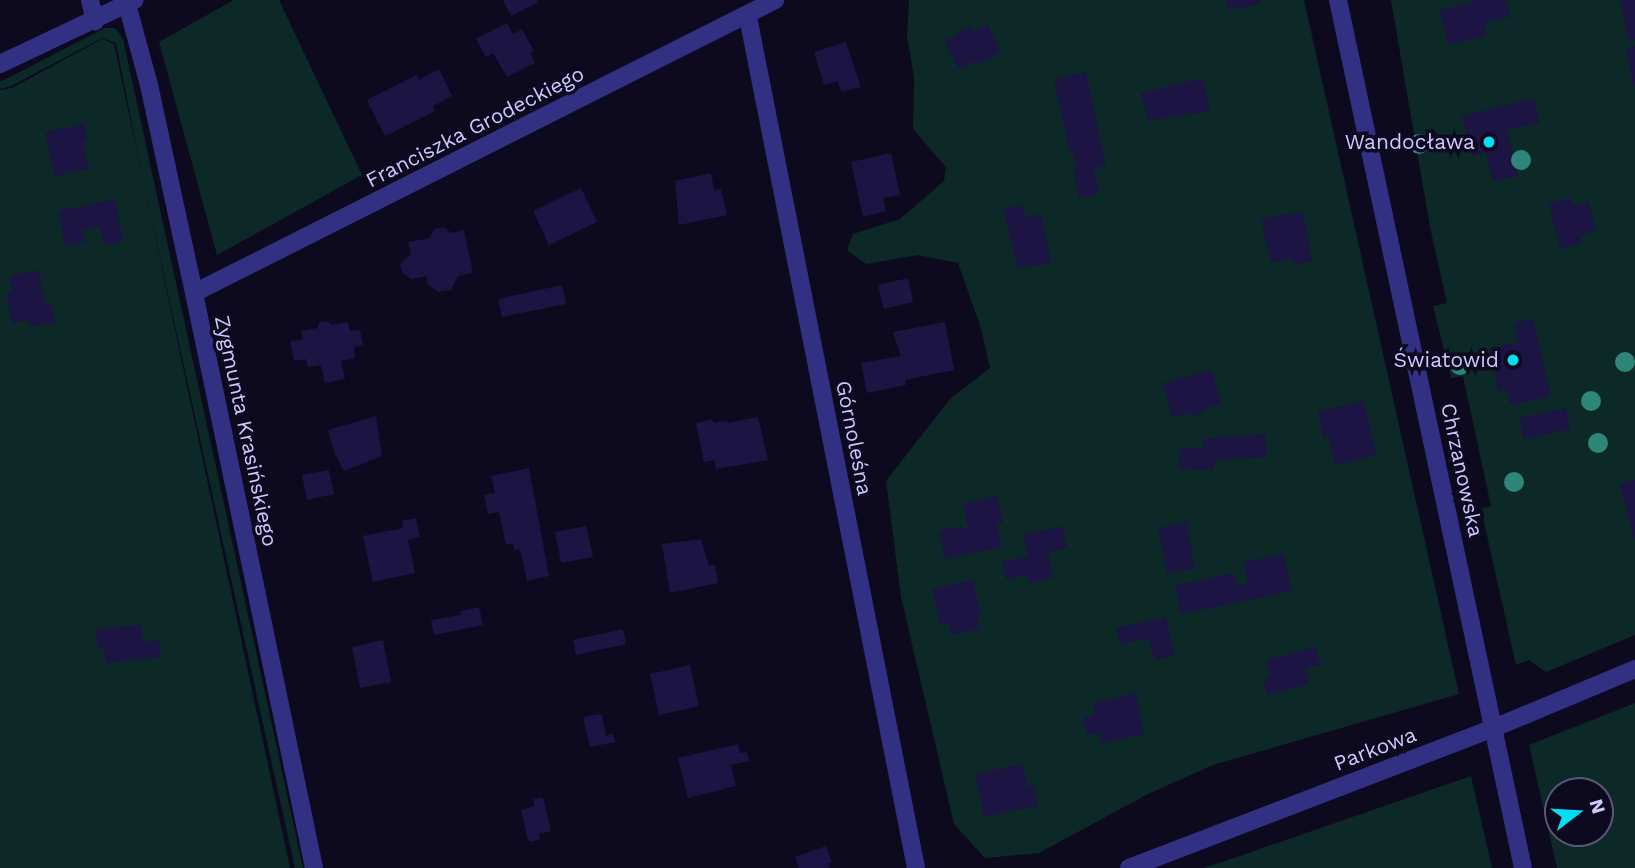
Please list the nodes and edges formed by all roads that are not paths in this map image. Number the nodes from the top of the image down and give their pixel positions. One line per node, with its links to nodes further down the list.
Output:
1 (90, 0): 6 (street)
2 (775, 0): 5 (street, Franciszka Grodeckiego)
3 (1338, 0): 10 (street, Chrzanowska)
4 (131, 2): 6 (street); 8 (street, Zygmunta Krasińskiego)
5 (748, 17): 8 (street, Franciszka Grodeckiego); 12 (street, Górnoleśna)
6 (96, 21): 7 (street)
7 (0, 64)
8 (194, 293): 11 (street, Zygmunta Krasińskiego)
9 (1635, 668): 10 (street, Parkowa)
10 (1494, 728): 13 (street, Parkowa); 14 (street, Chrzanowska)
11 (314, 868)
12 (916, 868)
13 (1129, 868)
14 (1523, 868)

